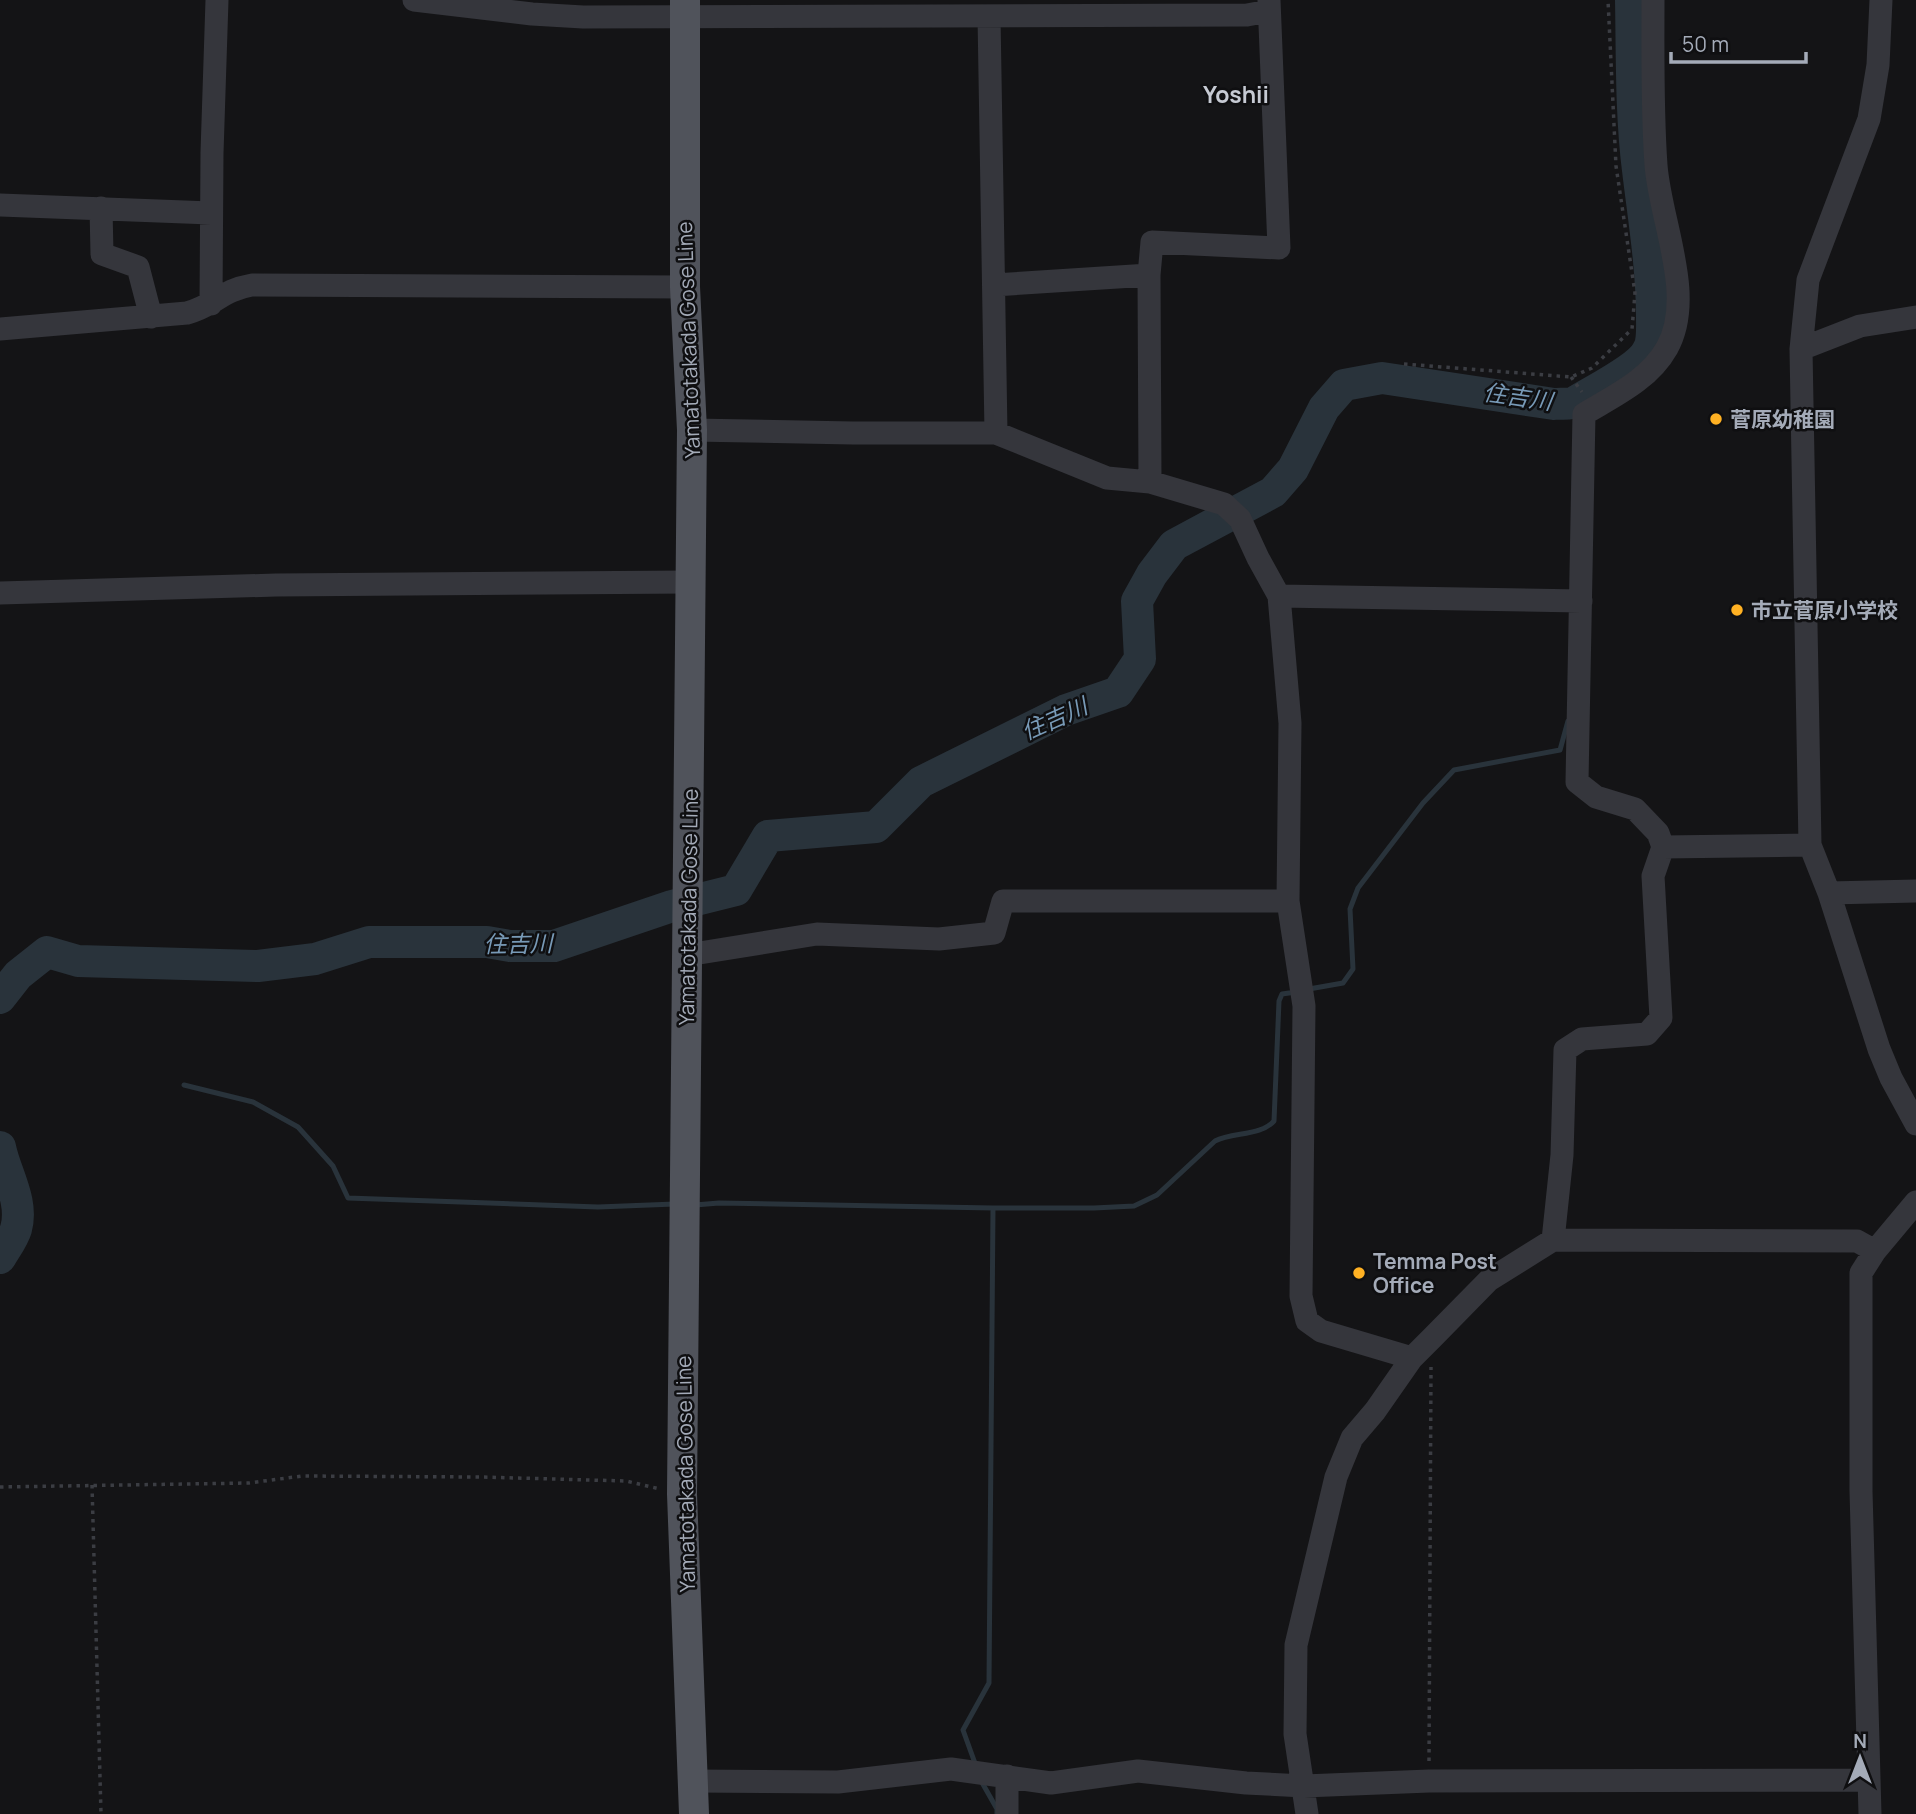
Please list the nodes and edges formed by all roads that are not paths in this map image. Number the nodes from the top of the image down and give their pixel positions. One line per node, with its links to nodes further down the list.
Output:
1 (217, 0): 10 (street)
2 (414, 0): 6 (street)
3 (1653, 0): 25 (street)
4 (1881, 0): 18 (street)
5 (1269, 5): 7 (street); 11 (street)
6 (685, 8): 7 (street); 13 (main road, Yamatotakada Gose Line)
7 (989, 16): 12 (street)
8 (0, 205): 9 (street)
9 (101, 208): 10 (street); 15 (street)
10 (211, 213): 14 (street)
11 (1149, 275): 12 (street); 21 (street)
12 (994, 285): 20 (street)
13 (685, 287): 14 (street); 19 (main road, Yamatotakada Gose Line)
14 (211, 303): 15 (street)
15 (151, 317): 17 (street)
16 (1916, 317): 18 (street)
17 (0, 329)
18 (1801, 349): 26 (street)
19 (692, 430): 20 (street); 22 (main road, Yamatotakada Gose Line)
20 (996, 433): 21 (street)
21 (1150, 482): 24 (street)
22 (690, 582): 23 (street); 31 (main road, Yamatotakada Gose Line)
23 (0, 593)
24 (1279, 596): 25 (street); 30 (street)
25 (1581, 601): 27 (street)
26 (1810, 845): 27 (street); 29 (street)
27 (1663, 847): 34 (street)
28 (1916, 891): 29 (street)
29 (1829, 893): 32 (street)
30 (1288, 901): 31 (street); 36 (street)
31 (687, 955): 39 (main road, Yamatotakada Gose Line)
32 (1916, 1124)
33 (1916, 1202): 35 (street)
34 (1553, 1240): 35 (street); 36 (street)
35 (1875, 1251): 38 (street)
36 (1412, 1358): 40 (street)
37 (1007, 1776): 39 (street); 40 (street); 42 (street)
38 (1869, 1780): 40 (street); 44 (street)
39 (693, 1781): 41 (main road, Yamatotakada Gose Line)
40 (1304, 1786): 43 (street)
41 (694, 1814)
42 (1007, 1814)
43 (1307, 1814)
44 (1870, 1814)

